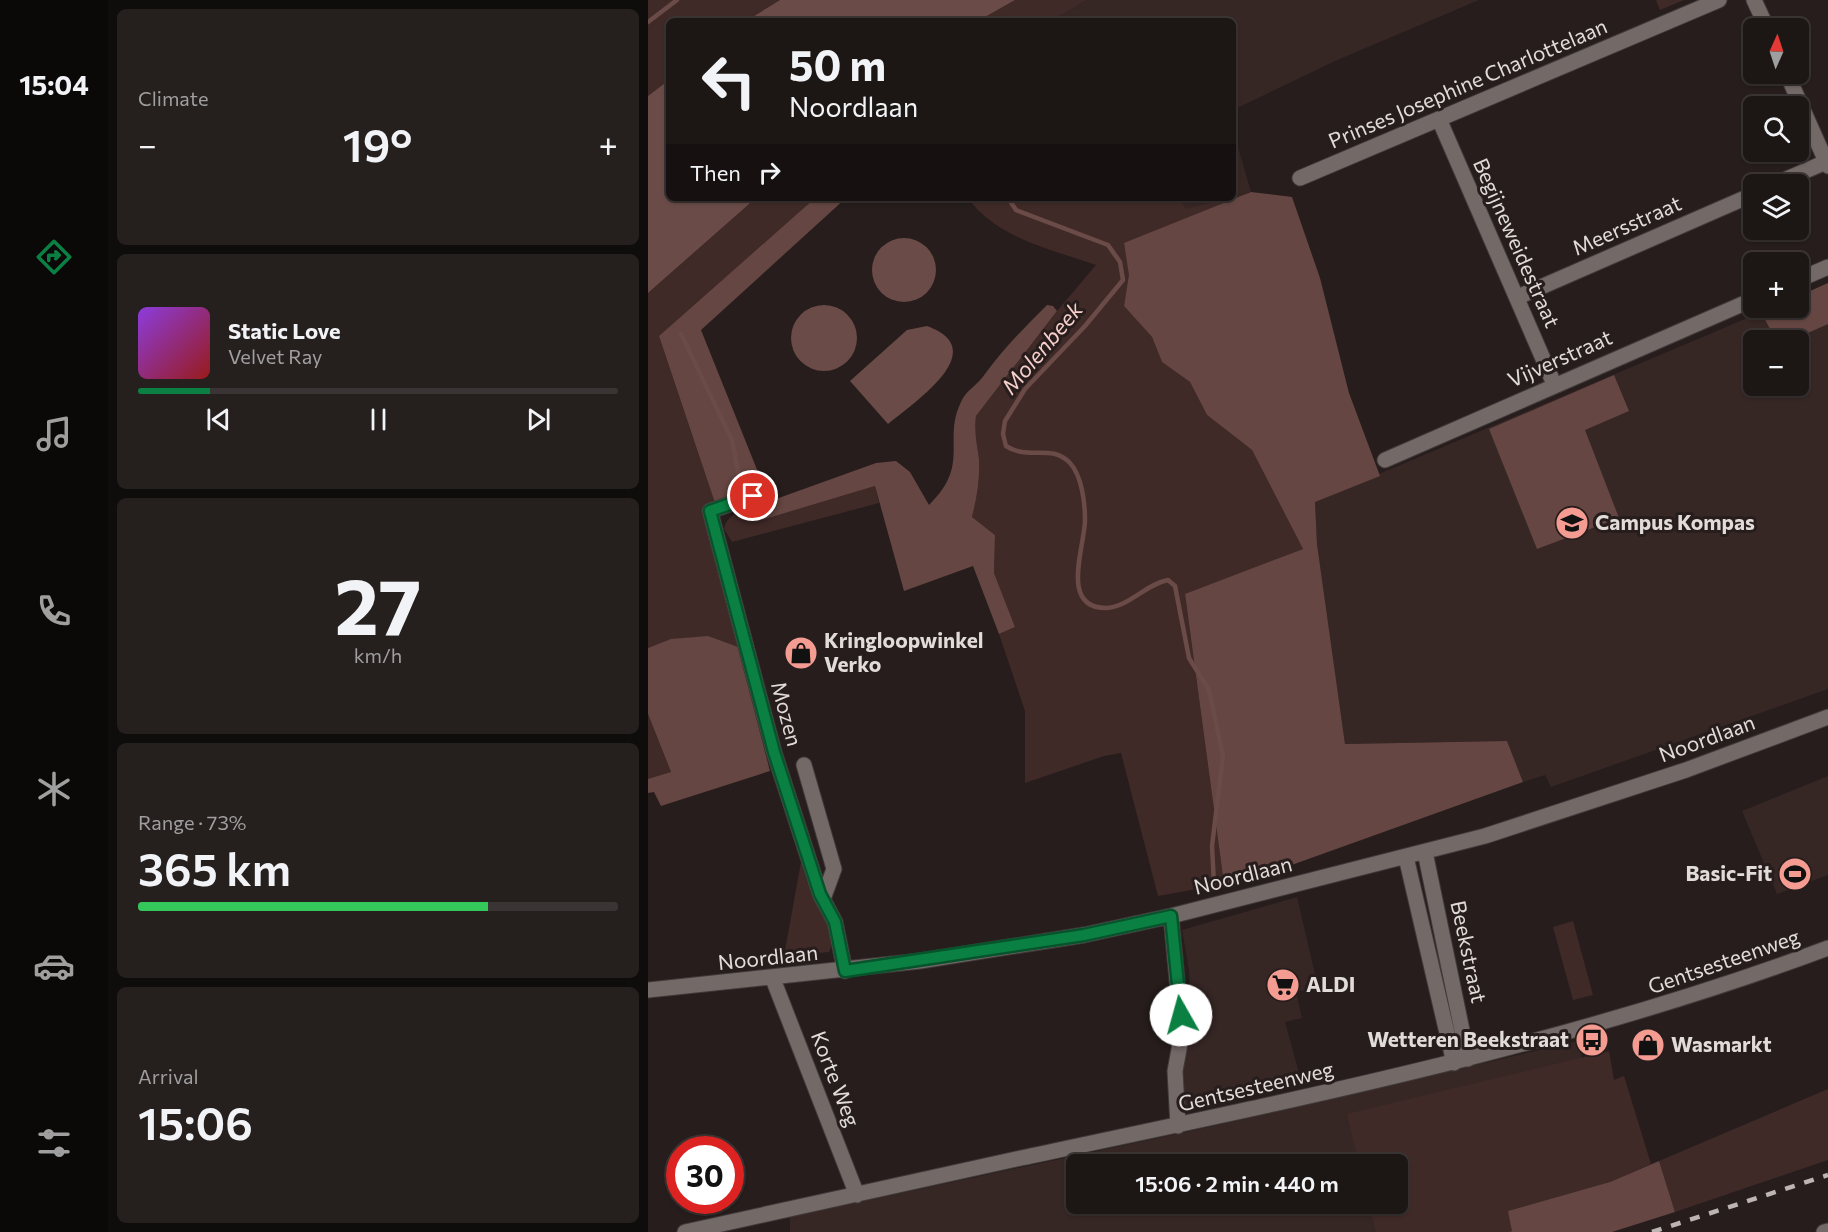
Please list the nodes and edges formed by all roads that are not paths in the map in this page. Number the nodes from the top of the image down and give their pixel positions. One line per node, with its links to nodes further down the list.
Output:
1 (1719, 0): 5 (street, Prinses Josephine Charlottelaan)
2 (1754, 0): 3 (street)
3 (1762, 18)
4 (1791, 84): 6 (street)
5 (1439, 119): 8 (street, Prinses Josephine Charlottelaan); 12 (street, Begijneweidestraat)
6 (1827, 164): 7 (street)
7 (1801, 174)
8 (1300, 178)
9 (1743, 199): 12 (street, Meersstraat)
10 (1828, 267): 11 (street)
11 (1809, 275)
12 (1518, 297): 14 (street, Begijneweidestraat)
13 (1743, 304): 14 (street, Vijverstraat)
14 (1554, 384): 15 (street, Vijverstraat)
15 (1385, 460)
16 (753, 496): 21 (street, Mozen)
17 (1828, 717): 19 (street, Noordlaan)
18 (804, 765): 21 (street, Mozen)
19 (1425, 852): 20 (street, Noordlaan); 27 (street, Beekstraat)
20 (1406, 857): 22 (street, Noordlaan); 27 (street, Beekstraat)
21 (823, 899): 24 (street, Mozen)
22 (1171, 916): 24 (street, Noordlaan); 28 (street)
23 (1828, 948): 27 (street, Gentsesteenweg)
24 (845, 971): 25 (street, Noordlaan)
25 (773, 979): 26 (street, Noordlaan); 29 (street, Korte Weg)
26 (648, 990)
27 (1461, 1061): 28 (street, Gentsesteenweg)
28 (1178, 1126): 29 (street, Gentsesteenweg)
29 (857, 1195): 30 (street, Gentsesteenweg)
30 (685, 1232)

